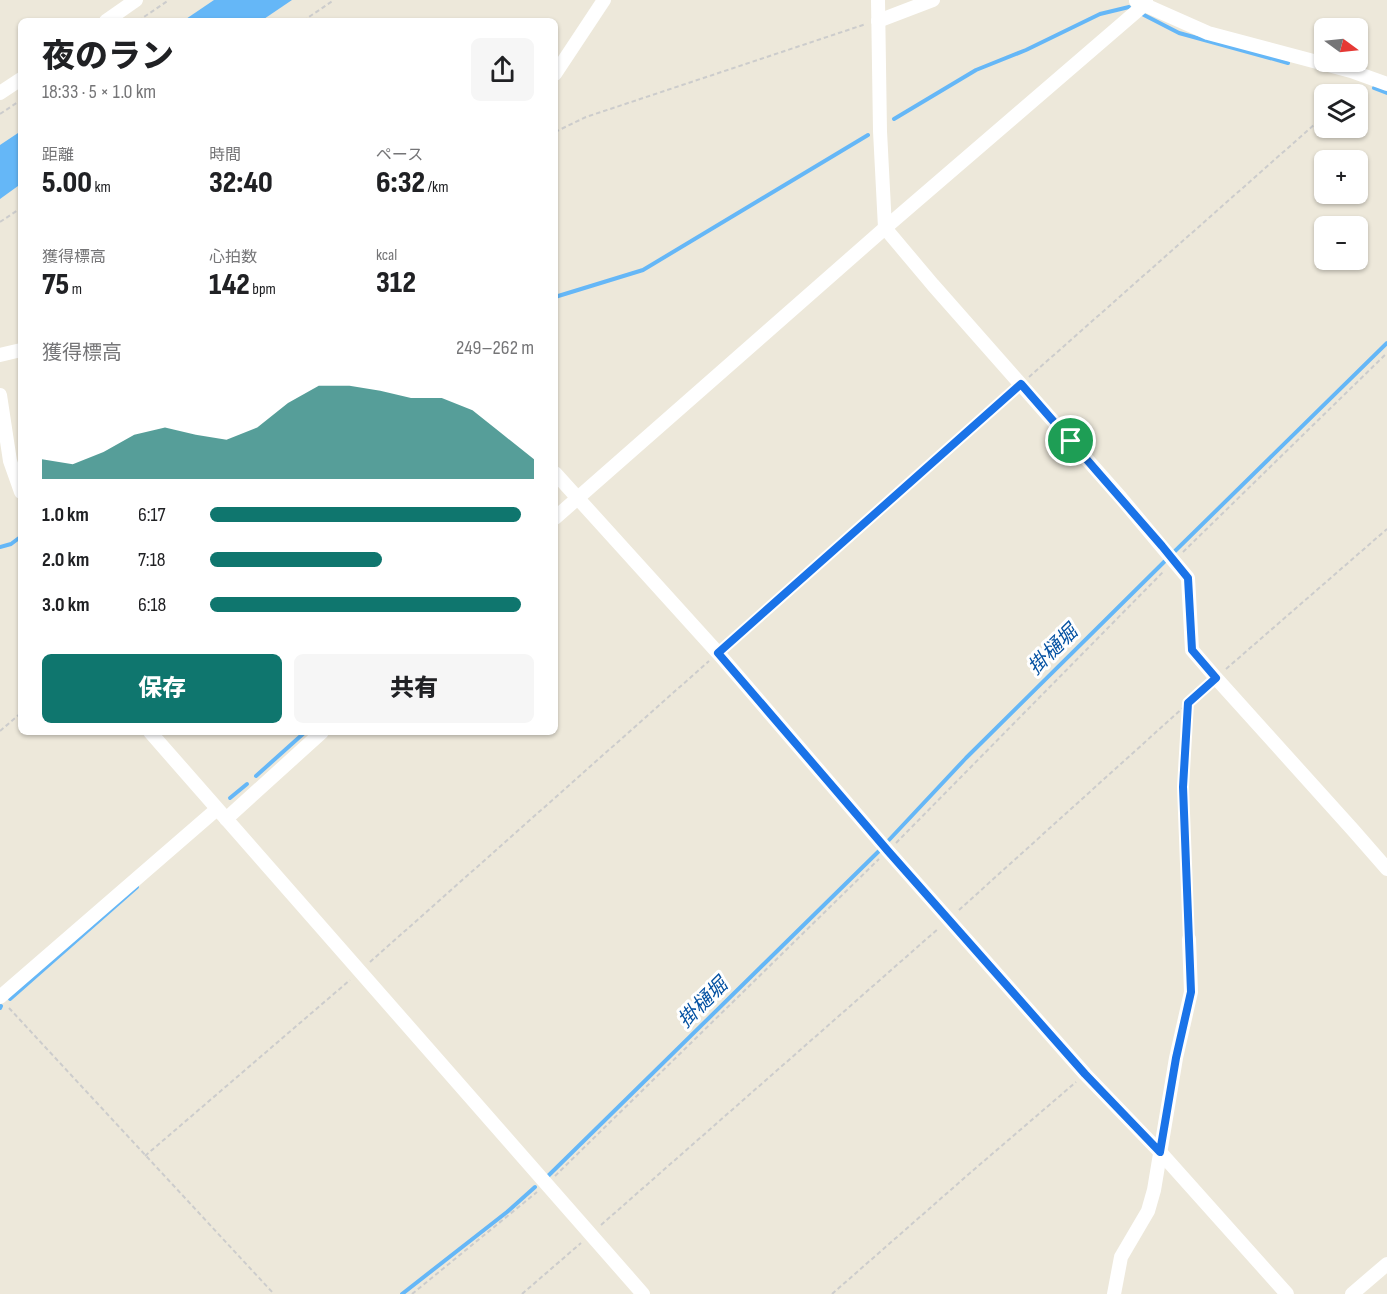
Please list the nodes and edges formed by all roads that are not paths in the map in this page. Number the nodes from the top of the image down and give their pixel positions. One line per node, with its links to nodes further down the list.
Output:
1 (136, 0): 6 (street)
2 (604, 0): 8 (street)
3 (878, 0): 7 (street)
4 (933, 0): 7 (street)
5 (1142, 2): 10 (street); 12 (street)
6 (110, 18)
7 (878, 21): 12 (street)
8 (558, 69)
9 (18, 81): 11 (street)
10 (1387, 84)
11 (0, 93)
12 (885, 228): 18 (street); 23 (street)
13 (18, 351): 14 (street)
14 (0, 355)
15 (0, 396): 17 (street)
16 (558, 476): 18 (street)
17 (18, 484)
18 (577, 498): 19 (street); 26 (street)
19 (558, 515)
20 (153, 735): 22 (street)
21 (318, 735): 22 (street)
22 (221, 814): 25 (street); 28 (street)
23 (1387, 869)
24 (1189, 939): 26 (street)
25 (4, 1002)
26 (1160, 1152): 29 (street); 30 (street)
27 (1387, 1264): 31 (street)
28 (643, 1294)
29 (1113, 1294)
30 (1287, 1294)
31 (1352, 1294)

